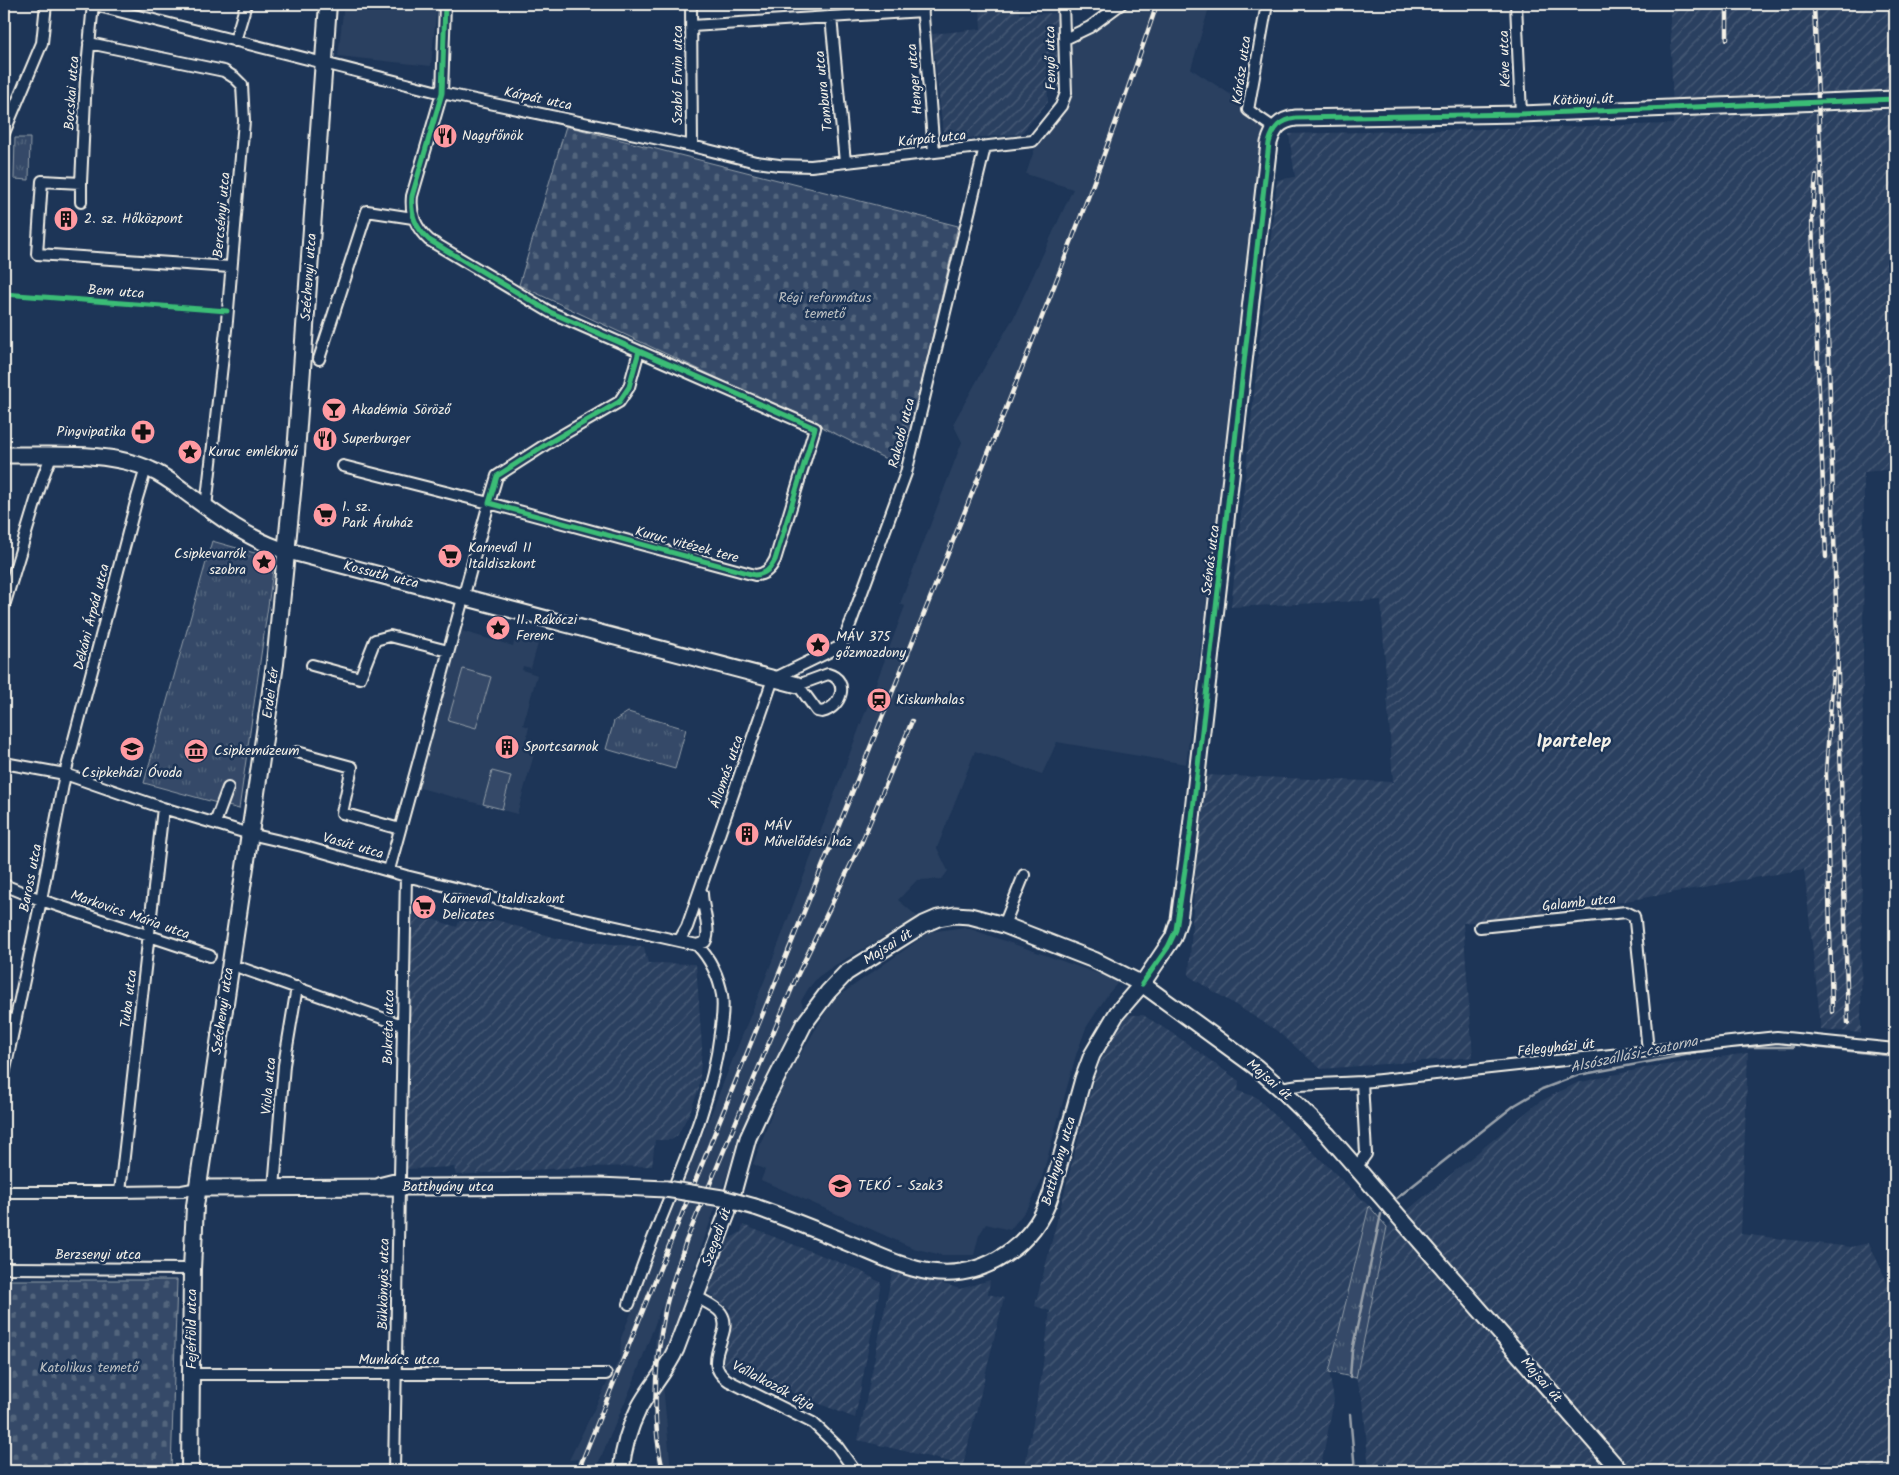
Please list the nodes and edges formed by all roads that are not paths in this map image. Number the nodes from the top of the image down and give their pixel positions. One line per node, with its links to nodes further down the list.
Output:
1 (46, 4): 22 (street)
2 (92, 4): 15 (street, Kárpát utca); 16 (street, Bocskai utca)
3 (328, 4): 17 (main road, Széchenyi utca)
4 (445, 4): 18 (street)
5 (692, 4): 13 (street, Szabó Ervin utca)
6 (1063, 4): 14 (street, Fenyő utca)
7 (1121, 4): 14 (street)
8 (1267, 4): 21 (street, Kárász utca)
9 (1516, 4): 20 (street, Kéve utca)
10 (244, 5): 15 (street)
11 (923, 8): 12 (street); 25 (street, Henger utca)
12 (831, 17): 13 (street); 26 (street, Tambura utca)
13 (692, 26): 23 (street, Szabó Ervin utca)
14 (1064, 39): 24 (street, Fenyő utca)
15 (234, 41): 17 (street, Kárpát utca)
16 (89, 43): 27 (street, Bocskai utca); 30 (street, Bercsényi utca)
17 (324, 62): 18 (street, Kárpát utca); 39 (main road, Széchenyi utca)
18 (442, 93): 23 (street, Kárpát utca); 29 (street)
19 (1895, 99): 20 (main road, Kötönyi út)
20 (1521, 114): 21 (main road, Kötönyi út)
21 (1274, 128): 68 (main road, Szénás utca)
22 (4, 133)
23 (692, 146): 26 (street, Kárpát utca)
24 (985, 147): 25 (street, Kárpát utca); 45 (street, Rakodó utca)
25 (934, 152): 26 (street, Kárpát utca)
26 (845, 162)
27 (81, 183): 28 (street, Bocskai utca); 30 (street)
28 (81, 202)
29 (413, 218): 31 (street, Kuruc vitézek tere); 32 (street)
30 (230, 267): 38 (street, Bercsényi utca)
31 (639, 351): 37 (street); 37 (street, Kuruc vitézek tere)
32 (320, 359)
33 (4, 455): 34 (main road, Kossuth utca)
34 (51, 456): 36 (main road, Kossuth utca); 40 (street)
35 (343, 466): 37 (street, Kuruc vitézek tere)
36 (146, 468): 38 (main road, Kossuth utca); 49 (street, Dékáni Árpád utca)
37 (488, 503): 41 (street)
38 (206, 507): 39 (main road, Kossuth utca)
39 (286, 551): 41 (main road, Kossuth utca); 54 (main road, Erdei tér)
40 (6, 590): 42 (street)
41 (463, 596): 43 (street); 45 (main road, Kossuth utca)
42 (4, 606)
43 (448, 651): 44 (street); 53 (street)
44 (312, 665)
45 (773, 679): 46 (main road, Kossuth utca); 56 (street, Állomás utca)
46 (798, 685)
47 (297, 752): 53 (street)
48 (4, 763): 49 (street, Vasút utca)
49 (65, 774): 51 (street, Vasút utca); 60 (street, Baross utca)
50 (228, 788): 52 (street)
51 (164, 808): 52 (street, Vasút utca); 63 (street, Tuba utca)
52 (214, 823): 54 (street, Vasút utca)
53 (400, 829): 55 (street)
54 (250, 834): 55 (street, Vasút utca); 79 (main road, Széchenyi utca)
55 (389, 870): 58 (street, Vasút utca)
56 (705, 875): 64 (street, Állomás utca); 65 (street, Állomás utca)
57 (1024, 875): 61 (street)
58 (406, 876): 64 (street, Vasút utca); 73 (street, Bokréta utca)
59 (4, 885): 60 (street, Markovics Mária utca)
60 (41, 900): 63 (street, Markovics Mária utca); 76 (street, Baross utca)
61 (1004, 925): 68 (main road, Majsai út); 71 (main road, Majsai út)
62 (1480, 927): 75 (street, Galamb utca)
63 (150, 936): 66 (street, Markovics Mária utca); 86 (street, Tuba utca)
64 (679, 941): 65 (street, Vasút utca)
65 (697, 945): 90 (street)
66 (210, 956)
67 (241, 968): 69 (street)
68 (1142, 984): 70 (main road, Majsai út); 72 (main road, Batthyány utca)
69 (297, 987): 73 (street); 84 (street, Viola utca)
70 (1165, 1001): 72 (main road); 78 (main road, Majsai út)
71 (819, 1003): 89 (main road, Szegedi út)
72 (1117, 1013): 81 (main road, Batthyány utca, bridge)
73 (402, 1025): 81 (street, Bokréta utca)
74 (1895, 1049): 75 (street, Félegyházi út)
75 (1648, 1051): 77 (street, Félegyházi út)
76 (4, 1074)
77 (1362, 1082): 78 (street, Félegyházi út); 80 (street)
78 (1280, 1088): 80 (main road, Majsai út)
79 (201, 1163): 82 (main road, Széchenyi utca); 83 (main road)
80 (1356, 1168): 98 (main road, Majsai út)
81 (399, 1183): 84 (main road, Batthyány utca); 92 (street, Bükkönyös utca)
82 (198, 1188): 83 (main road, Batthyány utca); 86 (street, Batthyány utca); 88 (main road, Fejérföld utca)
83 (230, 1188): 84 (main road, Batthyány utca)
84 (274, 1188)
85 (4, 1192): 86 (street, Batthyány utca)
86 (120, 1192)
87 (4, 1268): 88 (street, Berzsenyi utca)
88 (192, 1269): 91 (main road, Fejérföld utca)
89 (695, 1296): 96 (main road, Szegedi út); 97 (street, Vállalkozók útja)
90 (629, 1304)
91 (192, 1374): 92 (street, Munkács utca); 94 (main road, Fejérföld utca)
92 (396, 1374): 93 (street, Munkács utca); 95 (street, Bükkönyös utca)
93 (606, 1374)
94 (190, 1471)
95 (394, 1471)
96 (621, 1471)
97 (855, 1471)
98 (1620, 1471)

